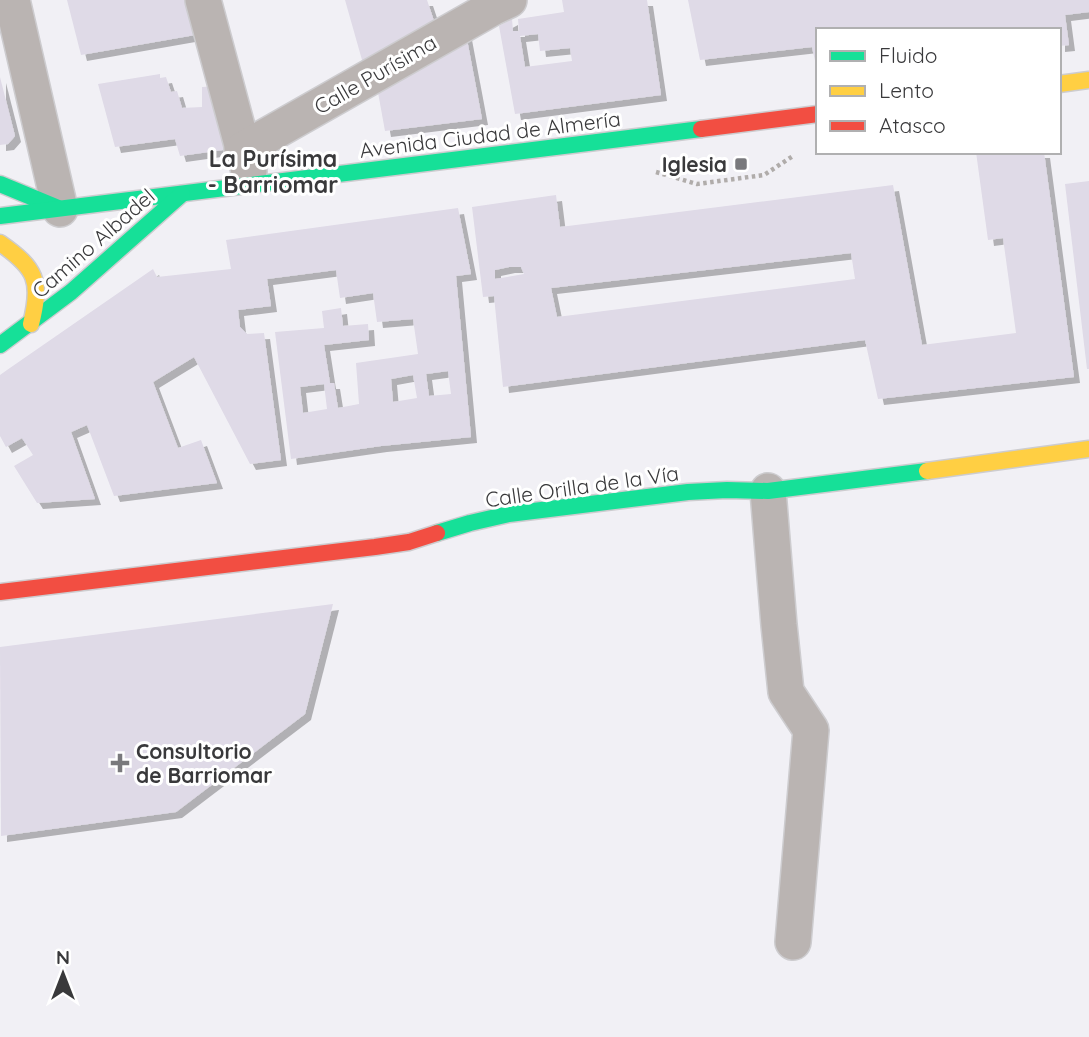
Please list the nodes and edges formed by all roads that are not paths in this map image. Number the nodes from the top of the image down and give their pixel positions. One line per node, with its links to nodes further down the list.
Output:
1 (12, 0): 11 (street)
2 (203, 0): 7 (street)
3 (509, 0): 7 (street, Calle Purísima)
4 (1089, 80): 5 (main road)
5 (1061, 84)
6 (816, 114): 9 (main road, Avenida Ciudad de Almería)
7 (242, 150): 9 (street)
8 (0, 184): 11 (main road)
9 (253, 185): 10 (main road, Avenida Ciudad de Almería)
10 (181, 194): 11 (main road, Avenida Ciudad de Almería); 14 (main road, Camino Albadel)
11 (60, 209): 12 (main road, Avenida Ciudad de Almería)
12 (0, 216)
13 (0, 243): 14 (main road, Camino Albadel)
14 (32, 324): 15 (main road, Camino Albadel)
15 (0, 345)
16 (1089, 449): 17 (main road, Calle Orilla de la Vía)
17 (768, 491): 18 (main road, Calle Orilla de la Vía); 19 (street)
18 (0, 592)
19 (793, 942)

